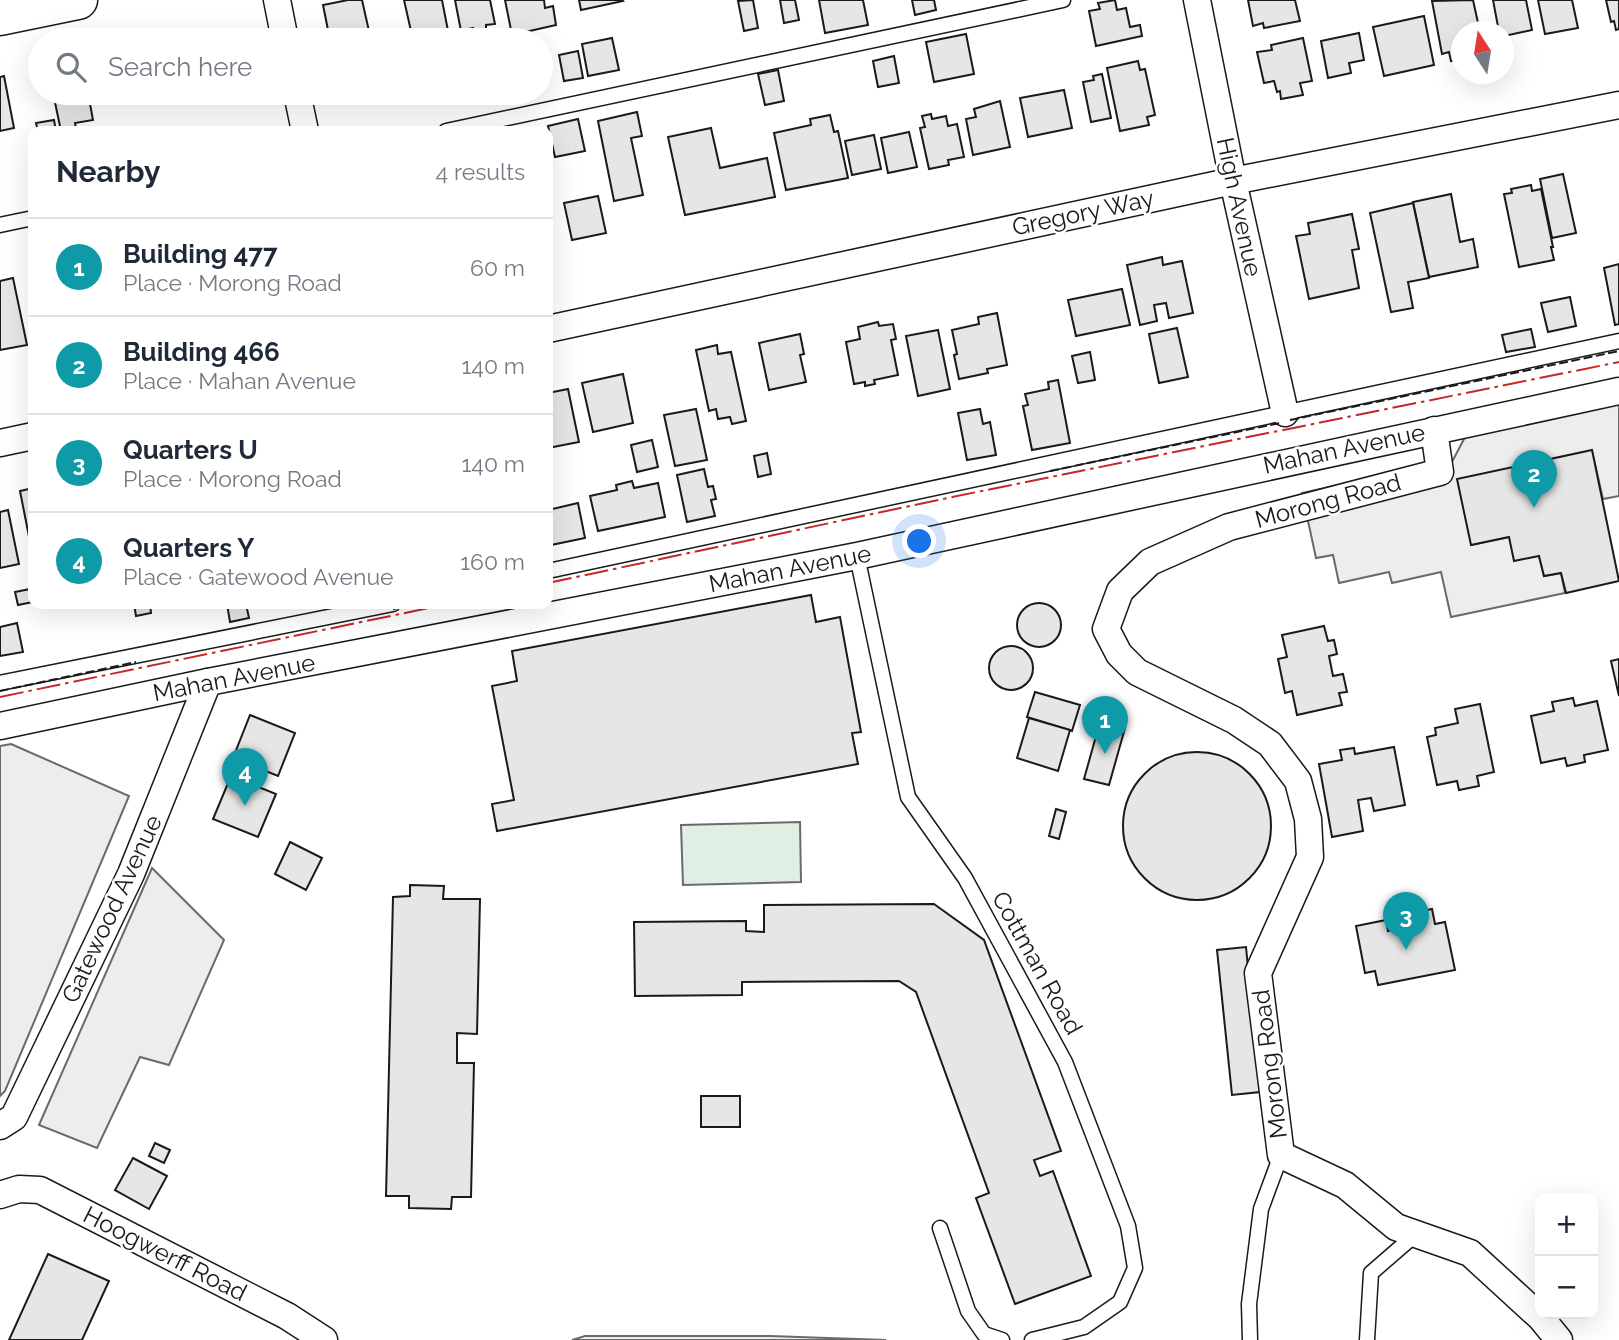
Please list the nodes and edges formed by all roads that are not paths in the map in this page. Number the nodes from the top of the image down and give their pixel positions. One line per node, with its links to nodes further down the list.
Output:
1 (78, 0): 5 (highway)
2 (277, 0): 6 (street)
3 (1063, 0): 10 (lane)
4 (1197, 0): 11 (street, High Avenue)
5 (0, 16)
6 (283, 28)
7 (299, 105): 9 (street)
8 (1619, 105): 11 (street, Gregory Way)
9 (304, 126)
10 (470, 126)
11 (1233, 181): 14 (street, Gregory Way); 17 (street, High Avenue)
12 (28, 219): 13 (lane)
13 (0, 225)
14 (553, 328)
15 (1619, 341): 17 (lane)
16 (1619, 391): 18 (street, Mahan Avenue)
17 (1285, 413): 22 (lane)
18 (1434, 430): 21 (street, Mahan Avenue); 28 (street, Morong Road)
19 (28, 437): 20 (street)
20 (0, 443)
21 (857, 556): 24 (street, Mahan Avenue); 34 (lane, Cottman Road)
22 (553, 570)
23 (368, 609): 25 (lane)
24 (208, 682): 26 (street, Mahan Avenue); 27 (street, Gatewood Avenue)
25 (0, 683)
26 (0, 726)
27 (0, 1126)
28 (1281, 1155): 31 (street, Morong Road); 35 (lane)
29 (0, 1195): 32 (street, Hoogwerff Road)
30 (940, 1228): 33 (lane)
31 (1416, 1234): 36 (lane); 37 (street, Morong Road)
32 (324, 1340)
33 (1002, 1340)
34 (1032, 1340)
35 (1250, 1340)
36 (1367, 1340)
37 (1559, 1340)

